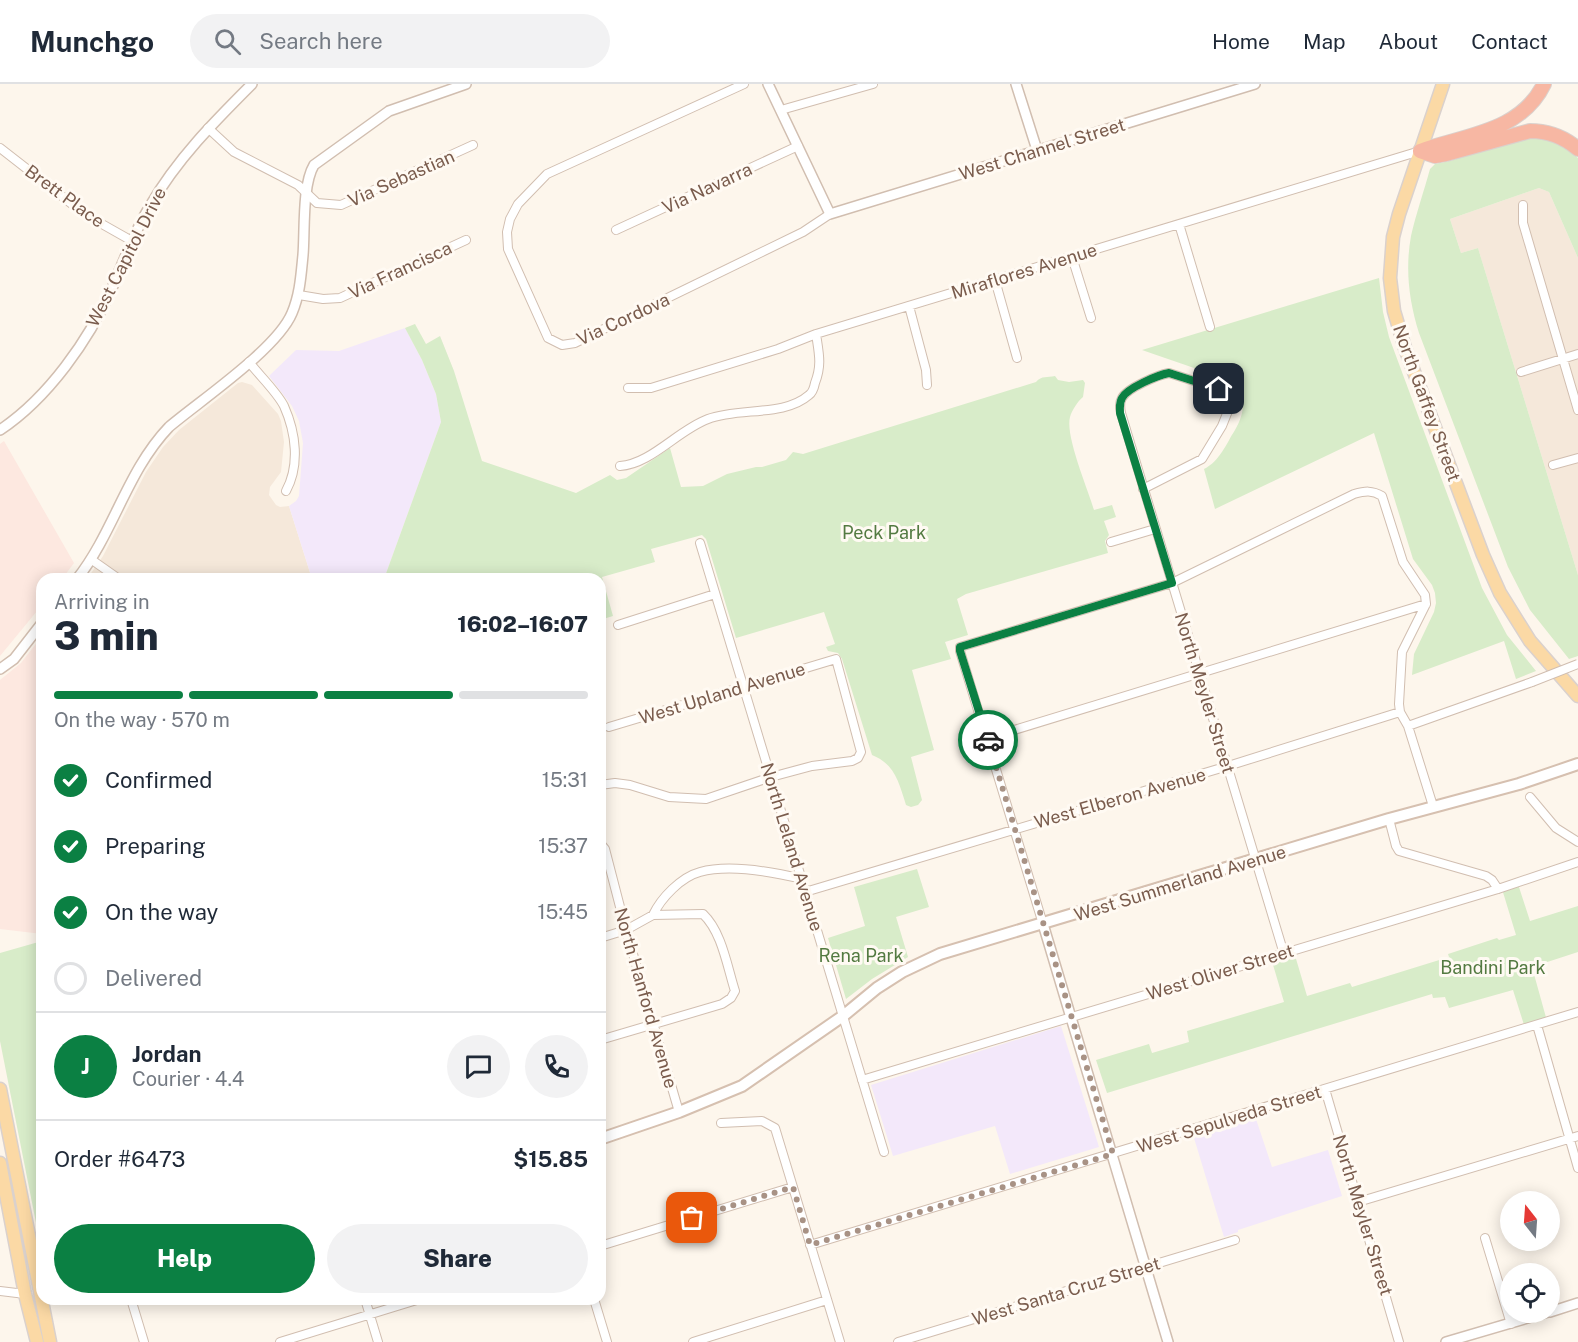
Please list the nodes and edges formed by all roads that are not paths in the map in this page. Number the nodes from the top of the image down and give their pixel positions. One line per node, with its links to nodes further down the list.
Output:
1 (252, 84): 11 (street, West Capitol Drive)
2 (466, 84): 18 (street)
3 (744, 84): 20 (street, Via Cordova)
4 (768, 84): 10 (street)
5 (873, 84): 10 (street)
6 (1016, 84): 16 (street)
7 (1254, 84): 16 (street, West Channel Street)
8 (1443, 84): 17 (main road, North Gaffey Street)
9 (1544, 84): 17 (highway)
10 (781, 110): 13 (street)
11 (208, 128): 18 (street, Via Sebastian); 24 (street, West Capitol Drive)
12 (473, 145): 18 (street, Via Sebastian)
13 (798, 146): 20 (street); 22 (street, Via Navarra)
14 (0, 148): 24 (street, Brett Place)
15 (1578, 149): 17 (highway)
16 (1037, 150): 20 (street, West Channel Street)
17 (1420, 151): 21 (street, Miraflores Avenue); 61 (main road, North Gaffey Street)
18 (306, 193): 27 (street)
19 (1523, 205): 34 (street)
20 (830, 214)
21 (1179, 224): 25 (street, Miraflores Avenue); 30 (street)
22 (616, 230)
23 (466, 240): 27 (street, Via Francisca)
24 (132, 241): 40 (street, West Capitol Drive)
25 (1072, 257): 26 (street, Miraflores Avenue); 29 (street)
26 (995, 280): 28 (street, Miraflores Avenue); 33 (street)
27 (299, 295): 35 (street)
28 (909, 306): 31 (street, Miraflores Avenue); 37 (street)
29 (1091, 318)
30 (1210, 327)
31 (816, 334): 38 (street, Miraflores Avenue); 43 (street)
32 (1578, 354): 34 (street)
33 (1017, 358)
34 (1563, 359): 36 (street); 39 (street)
35 (249, 362): 45 (street); 49 (street)
36 (1521, 372)
37 (927, 386)
38 (628, 388)
39 (1578, 410)
40 (0, 430)
41 (1578, 458): 42 (street)
42 (1553, 465)
43 (620, 466)
44 (1143, 489): 44 (street, North Meyler Street); 46 (street, North Meyler Street)
45 (286, 491)
46 (1155, 529): 47 (street); 52 (street, North Meyler Street)
47 (1111, 542)
48 (700, 543): 53 (street, North Leland Avenue)
49 (92, 560): 50 (street); 51 (street)
50 (82, 573)
51 (110, 573)
52 (1172, 583): 54 (street); 59 (street, North Meyler Street); 65 (street)
53 (715, 594): 55 (street); 60 (street, North Leland Avenue)
54 (1426, 604): 59 (street); 62 (street)
55 (618, 625)
56 (36, 631): 58 (street)
57 (1578, 664): 63 (street, bridge)
58 (0, 669)
59 (1200, 674): 65 (street); 67 (street, North Meyler Street)
60 (743, 687): 64 (street, West Upland Avenue); 68 (street, North Leland Avenue); 68 (street, West Upland Avenue)
61 (1578, 696)
62 (1400, 712): 63 (street); 67 (street, West Elberon Avenue)
63 (1408, 726): 71 (street)
64 (609, 727)
65 (988, 738): 73 (street)
66 (1578, 764): 71 (main road, West Summerland Avenue)
67 (1228, 766): 73 (street, West Elberon Avenue); 76 (street, North Meyler Street)
68 (771, 777): 69 (street); 78 (street, North Leland Avenue)
69 (606, 784)
70 (1530, 797): 74 (street)
71 (1433, 806): 72 (main road, West Summerland Avenue)
72 (1389, 819): 76 (main road, West Summerland Avenue); 79 (street)
73 (1015, 829): 80 (street, West Elberon Avenue); 82 (street)
74 (1578, 842)
75 (606, 860): 83 (street, North Hanford Avenue)
76 (1256, 860): 82 (main road, West Summerland Avenue); 85 (street, North Meyler Street)
77 (1578, 862): 79 (street, West Oliver Street)
78 (802, 879): 80 (street, North Leland Avenue); 81 (street)
79 (1498, 889): 85 (street, West Oliver Street)
80 (805, 892): 87 (street, North Leland Avenue)
81 (653, 915): 83 (street); 89 (street)
82 (1043, 924): 87 (main road, West Summerland Avenue); 88 (street)
83 (626, 930): 84 (street); 89 (street, North Hanford Avenue)
84 (606, 936)
85 (1284, 954): 88 (street, West Oliver Street)
86 (1578, 1012): 90 (street, West Sepulveda Street)
87 (843, 1016): 92 (street, North Leland Avenue); 95 (main road, West Summerland Avenue)
88 (1072, 1017): 92 (street, West Oliver Street); 101 (street)
89 (653, 1024): 91 (street); 95 (street, North Hanford Avenue)
90 (1537, 1025): 94 (street, West Sepulveda Street); 99 (street)
91 (606, 1038)
92 (862, 1080): 100 (street, North Leland Avenue)
93 (0, 1089): 111 (main road)
94 (1325, 1089): 101 (street, West Sepulveda Street); 105 (street, North Meyler Street)
95 (679, 1112): 98 (main road, West Summerland Avenue)
96 (721, 1122): 104 (street)
97 (1578, 1136): 99 (street)
98 (606, 1137)
99 (1569, 1138): 103 (street); 105 (street)
100 (884, 1152)
101 (1113, 1154): 109 (street, West Sepulveda Street); 110 (street)
102 (0, 1163): 113 (main road)
103 (1578, 1168)
104 (793, 1187): 108 (street); 109 (street)
105 (1358, 1202): 136 (street, North Meyler Street)
106 (1485, 1238): 125 (street)
107 (1234, 1240): 110 (street, West Santa Cruz Street)
108 (606, 1244)
109 (810, 1245): 115 (street)
110 (1145, 1267): 134 (street, West Santa Cruz Street); 135 (street)
111 (36, 1272)
112 (0, 1292): 113 (street)
113 (25, 1294): 114 (main road); 126 (main road)
114 (36, 1296)
115 (827, 1300): 132 (street); 133 (street)
116 (1578, 1304): 122 (street)
117 (43, 1305): 127 (main road)
118 (132, 1305): 128 (street)
119 (367, 1305): 123 (street)
120 (400, 1305): 123 (street)
121 (596, 1305): 131 (street)
122 (1560, 1309)
123 (370, 1314): 129 (street); 130 (street)
124 (1514, 1323): 125 (street)
125 (1511, 1324): 137 (street)
126 (37, 1342)
127 (50, 1342)
128 (144, 1342)
129 (280, 1342)
130 (378, 1342)
131 (607, 1342)
132 (693, 1342)
133 (840, 1342)
134 (898, 1342)
135 (1168, 1342)
136 (1399, 1342)
137 (1446, 1342)

